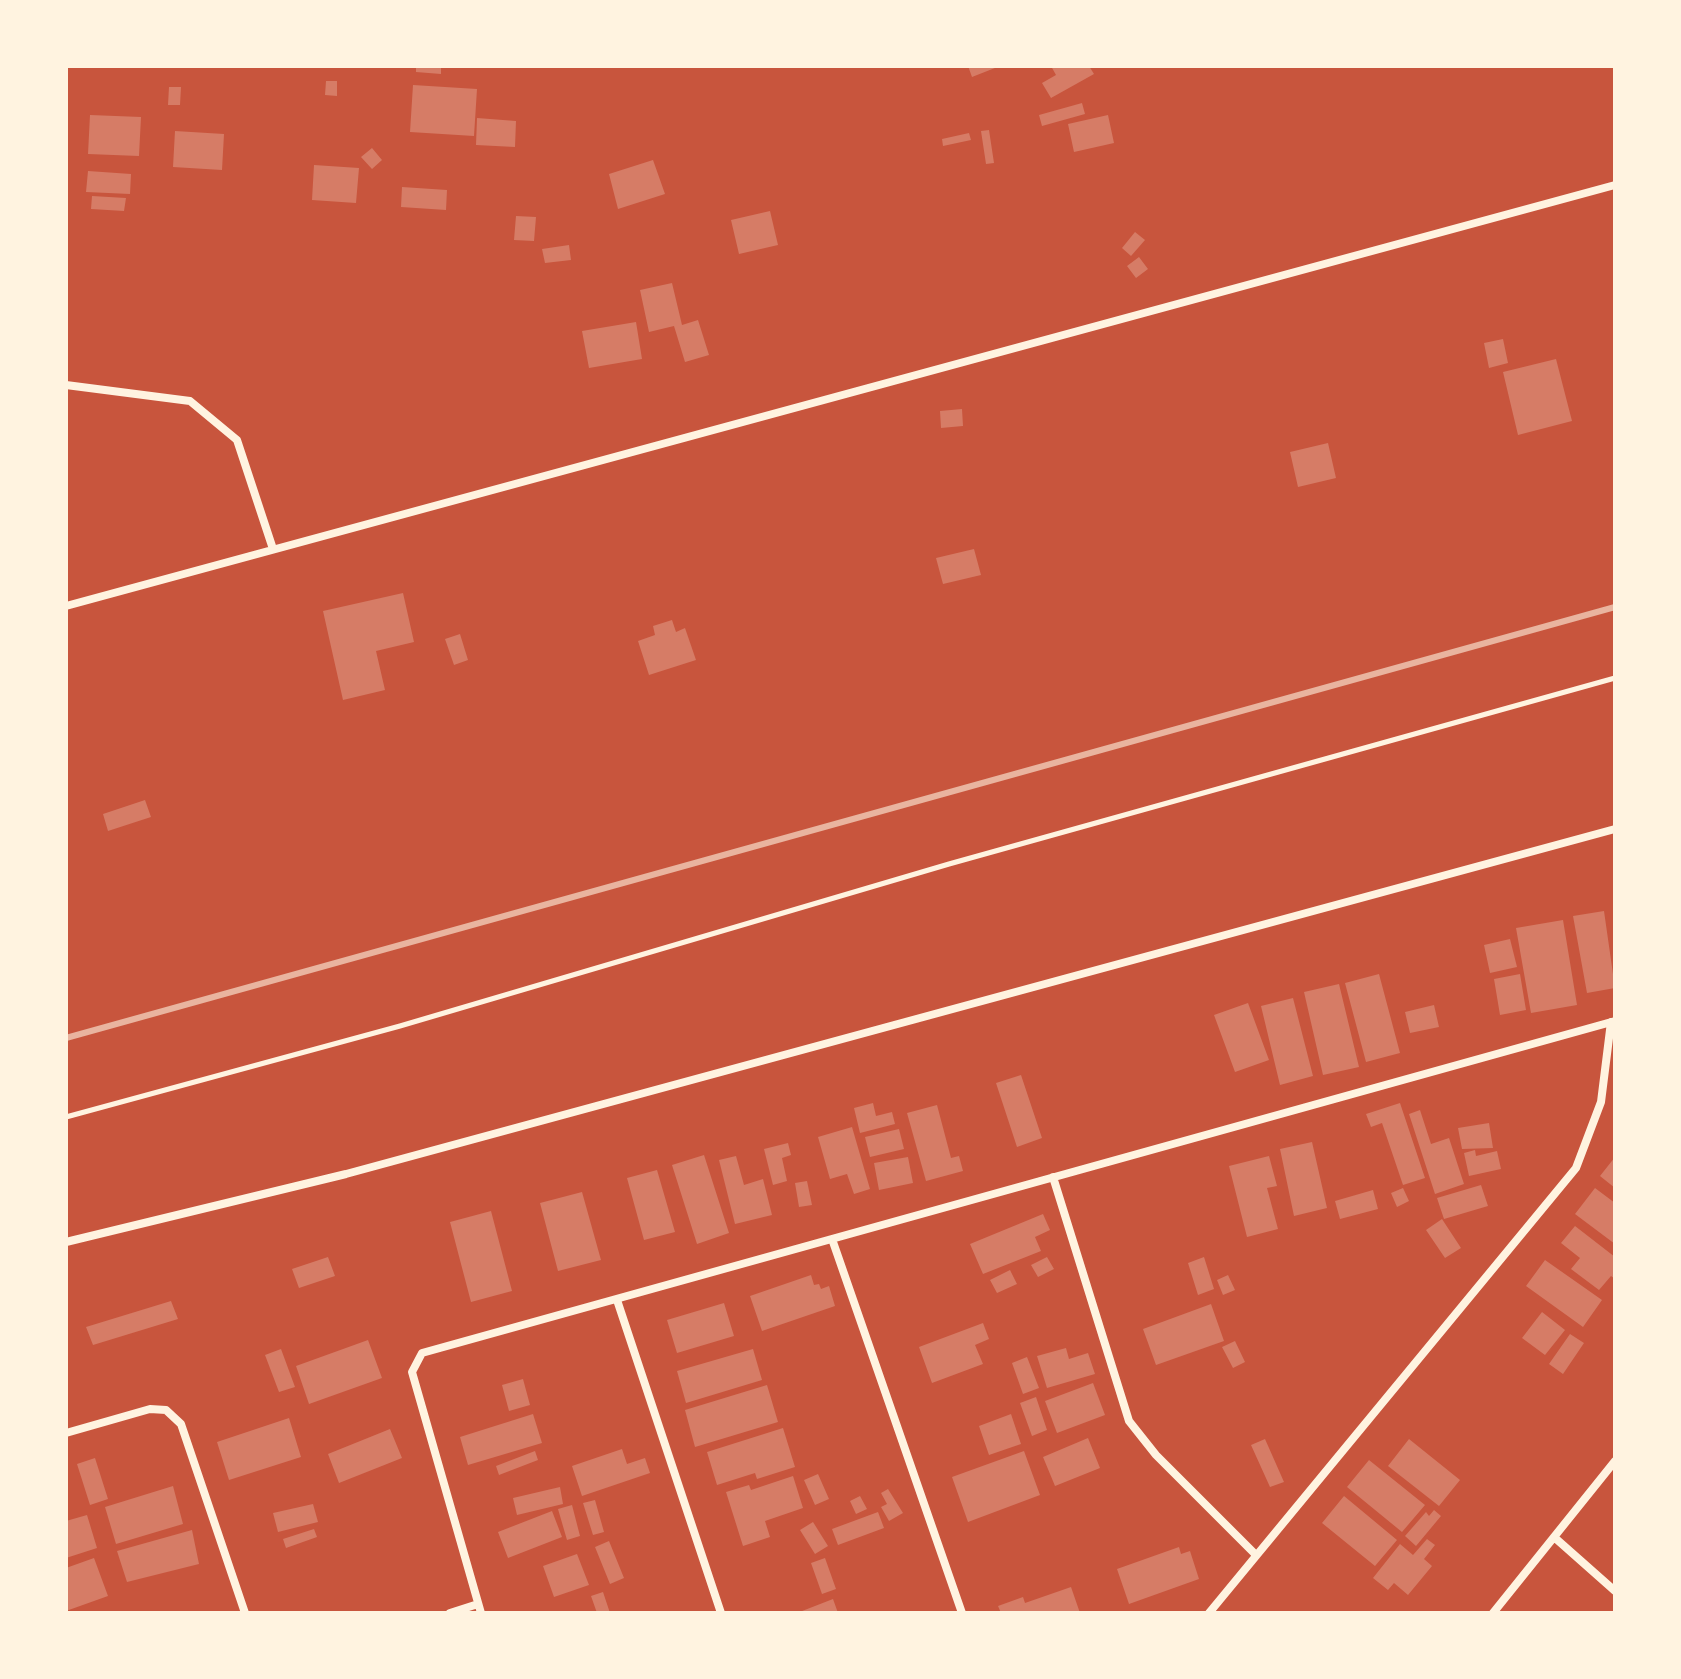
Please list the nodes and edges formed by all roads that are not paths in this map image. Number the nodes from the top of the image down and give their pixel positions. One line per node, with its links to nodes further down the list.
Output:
1 (1615, 185): 3 (street)
2 (66, 385): 3 (street)
3 (273, 549): 4 (street)
4 (66, 606)
5 (1615, 829): 9 (street)
6 (1613, 1022): 7 (street); 14 (street)
7 (1053, 1177): 8 (street); 14 (street)
8 (832, 1239): 10 (street); 20 (street)
9 (66, 1242)
10 (617, 1300): 16 (street); 19 (street)
11 (66, 1433): 17 (street)
12 (1615, 1461): 13 (street)
13 (1554, 1537): 15 (street); 22 (street)
14 (1255, 1554): 21 (street)
15 (1615, 1591)
16 (480, 1608): 18 (street)
17 (245, 1613)
18 (450, 1613)
19 (721, 1613)
20 (962, 1613)
21 (1209, 1613)
22 (1493, 1613)

